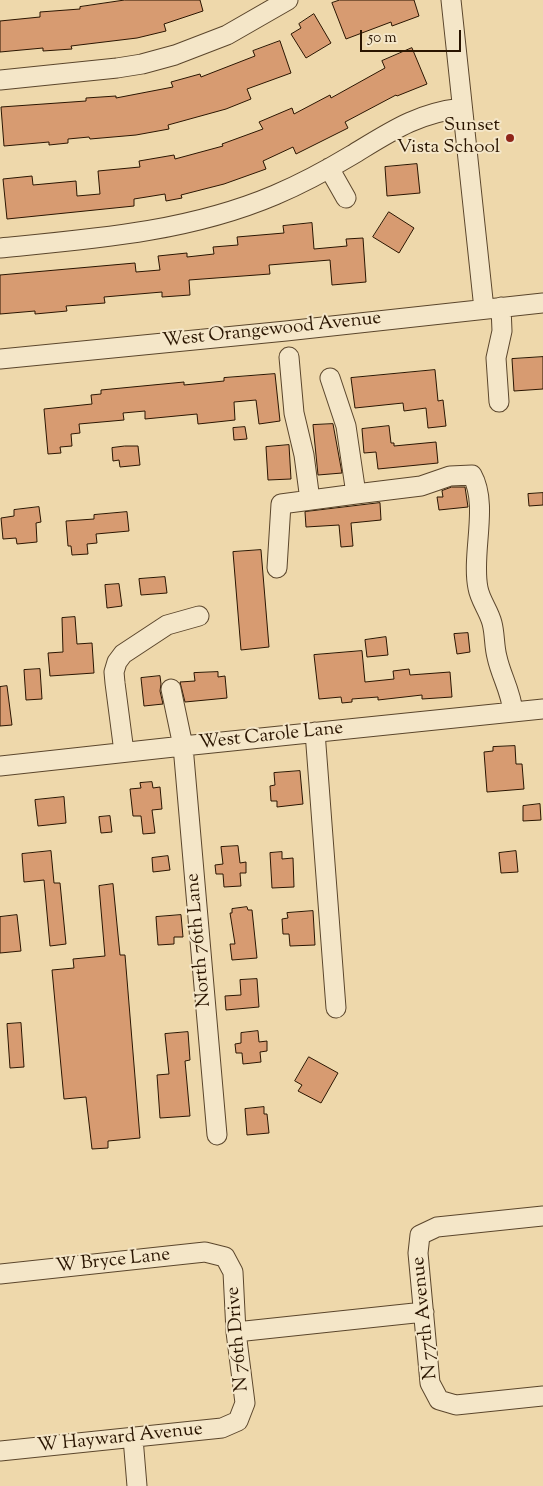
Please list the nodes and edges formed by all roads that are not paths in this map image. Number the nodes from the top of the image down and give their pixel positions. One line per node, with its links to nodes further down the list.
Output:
1 (288, 0): 3 (street)
2 (450, 0): 4 (street)
3 (0, 80)
4 (462, 108): 5 (street); 9 (street)
5 (329, 168): 6 (street); 7 (street)
6 (346, 198)
7 (0, 248)
8 (543, 303): 9 (street, West Orangewood Avenue)
9 (492, 308): 11 (street, West Orangewood Avenue); 13 (street)
10 (289, 357): 15 (street)
11 (0, 359)
12 (330, 378): 14 (street)
13 (499, 402)
14 (356, 494): 15 (street); 20 (street)
15 (310, 500): 16 (street)
16 (277, 568)
17 (199, 616): 23 (street)
18 (171, 689): 22 (street, North 76th Lane)
19 (543, 709): 20 (street, West Carole Lane)
20 (513, 712): 21 (street, West Carole Lane)
21 (315, 732): 22 (street, West Carole Lane); 25 (street)
22 (183, 746): 23 (street, West Carole Lane); 26 (street, North 76th Lane)
23 (124, 752): 24 (street, West Carole Lane)
24 (0, 766)
25 (336, 1008)
26 (217, 1135)
27 (543, 1216): 30 (street, N 77th Avenue)
28 (225, 1257): 29 (street, W Bryce Lane); 31 (street, N 76th Drive)
29 (0, 1274)
30 (424, 1312): 31 (street); 32 (street, N 77th Avenue)
31 (236, 1332): 33 (street, N 76th Drive)
32 (543, 1396)
33 (238, 1421): 34 (street, W Hayward Avenue)
34 (133, 1438): 35 (street, W Hayward Avenue); 36 (street)
35 (0, 1451)
36 (137, 1486)

